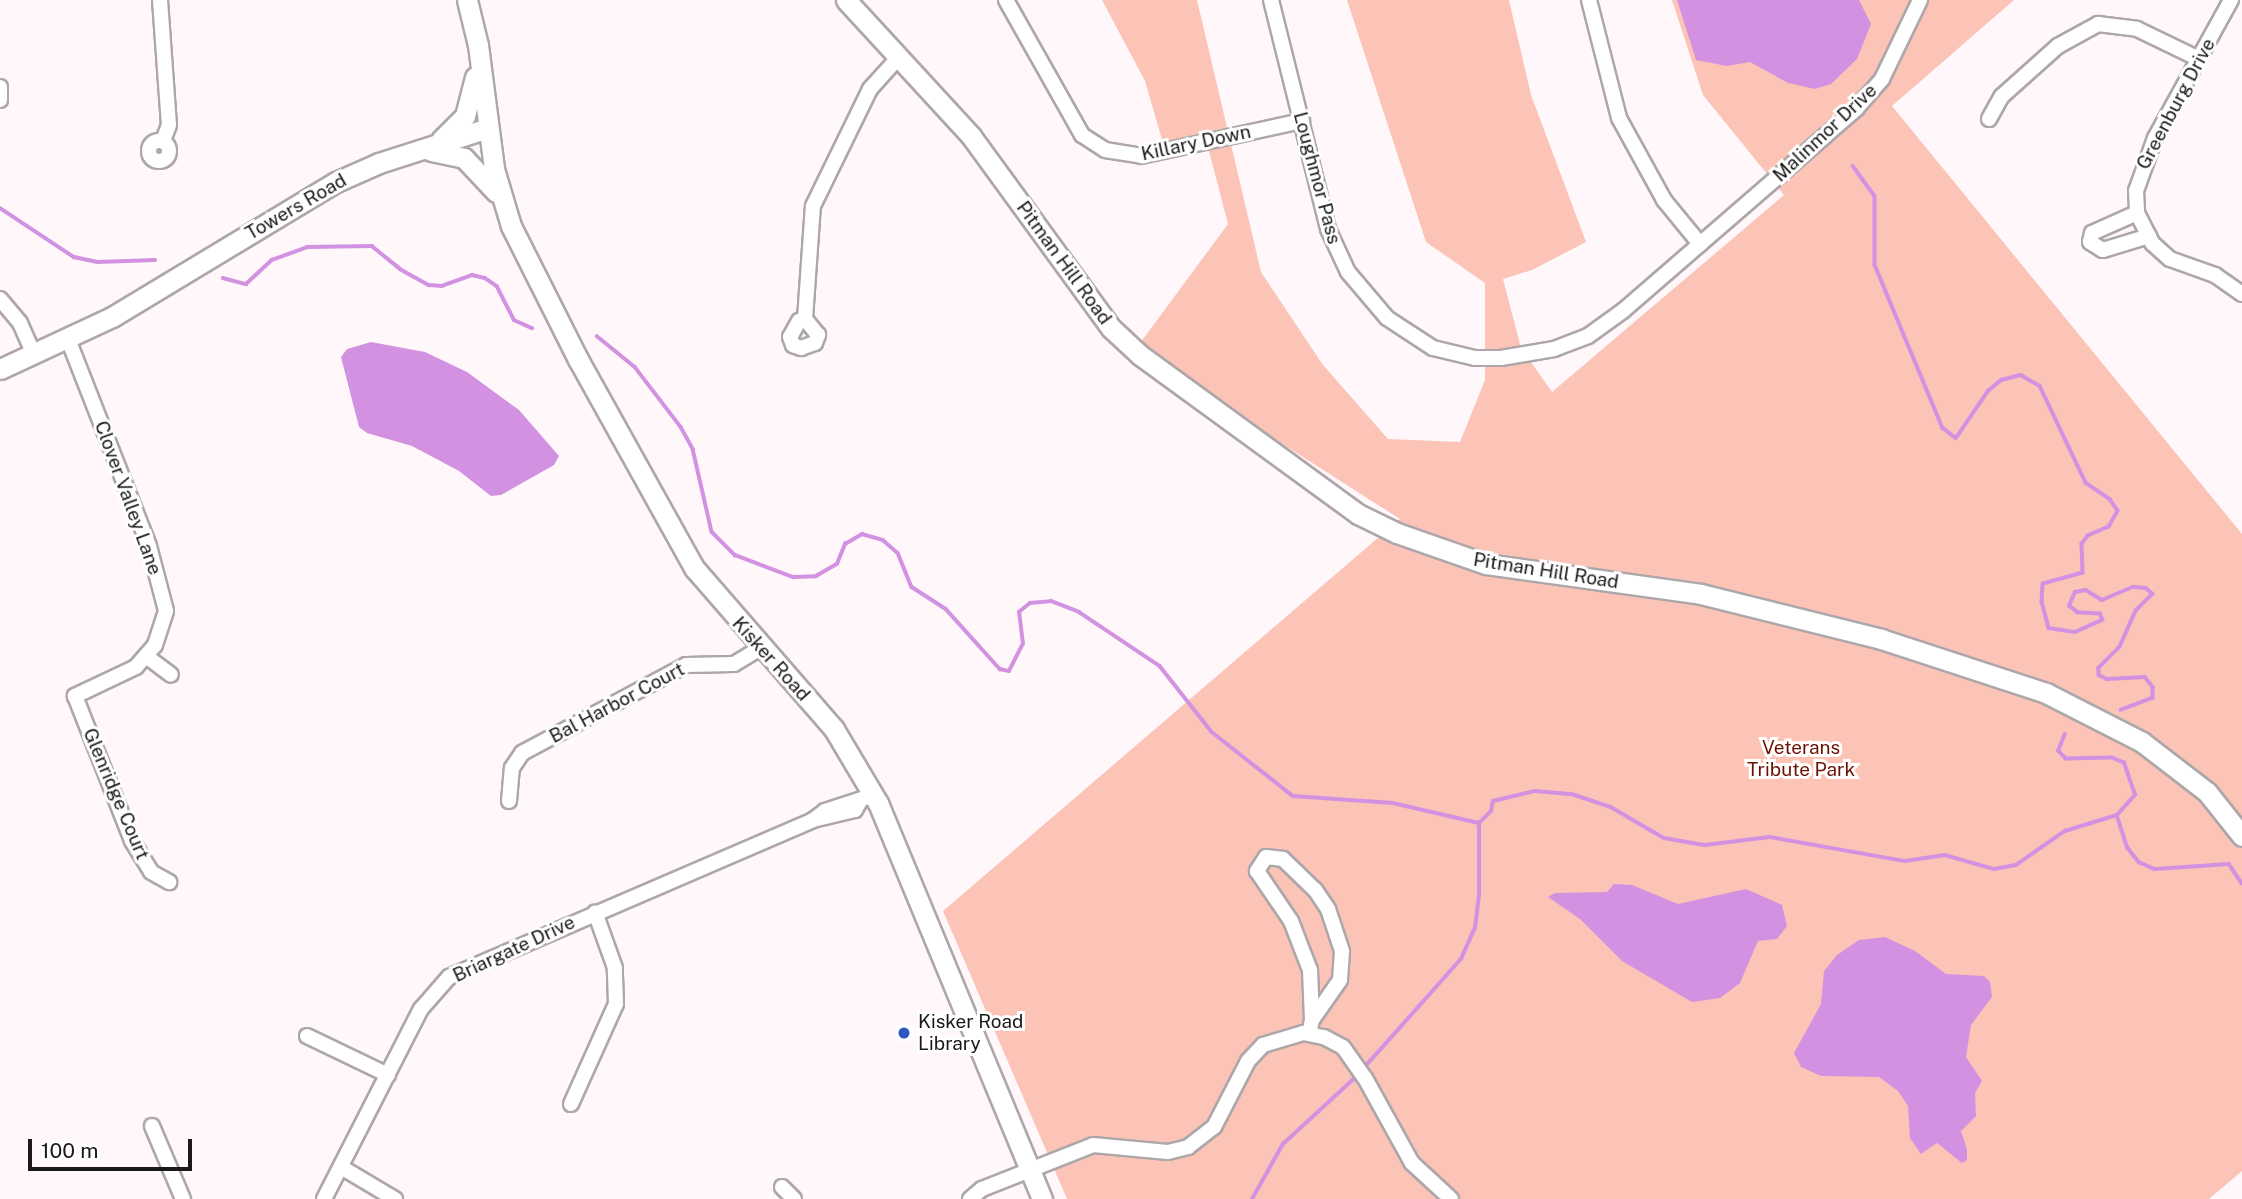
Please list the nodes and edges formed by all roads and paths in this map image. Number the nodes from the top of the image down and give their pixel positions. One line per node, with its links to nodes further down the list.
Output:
1 (160, 0): 17 (street)
2 (467, 0): 9 (main road)
3 (846, 0): 10 (main road, Pitman Hill Road)
4 (1006, 0): 15 (street, Killary Down)
5 (1271, 0): 15 (street, Loughmor Pass)
6 (1589, 0): 23 (street)
7 (1920, 0): 23 (street, Malinmor Drive)
8 (2231, 0): 11 (street, Greenburg Drive)
9 (478, 45): 16 (main road); 18 (main road)
10 (898, 58): 26 (street); 36 (main road, Pitman Hill Road)
11 (2199, 60): 14 (street); 21 (street, Greenburg Drive)
12 (0, 86): 13 (street)
13 (0, 100)
14 (1989, 119)
15 (1302, 121): 23 (street, Loughmor Pass)
16 (488, 128): 18 (main road, Towers Road); 20 (main road, Kisker Road)
17 (163, 141)
18 (429, 147): 19 (main road, Towers Road)
19 (406, 154): 20 (main road); 27 (main road, Towers Road)
20 (503, 206): 30 (main road, Kisker Road)
21 (2137, 213): 22 (street, Greenburg Drive); 22 (street)
22 (2149, 236): 24 (street, Greenburg Drive)
23 (1700, 244)
24 (2242, 294)
25 (0, 299): 28 (street)
26 (805, 319)
27 (68, 339): 28 (main road, Towers Road); 31 (street, Clover Valley Lane)
28 (33, 355): 29 (main road, Towers Road)
29 (0, 369)
30 (761, 648): 34 (main road, Kisker Road); 35 (street, Bal Harbor Court)
31 (146, 656): 32 (street); 33 (street, Clover Valley Lane)
32 (171, 674)
33 (75, 696): 37 (street, Glenridge Court)
34 (867, 798): 38 (street, Briargate Drive); 45 (main road, Kisker Road)
35 (509, 801)
36 (2242, 835)
37 (169, 882)
38 (595, 912): 41 (street, Briargate Drive); 42 (street)
39 (1310, 1027): 39 (street); 45 (street); 53 (street)
40 (307, 1036): 41 (street)
41 (388, 1075): 44 (street, Briargate Drive)
42 (571, 1104)
43 (152, 1126): 47 (street)
44 (341, 1167): 48 (street, Briargate Drive); 49 (street)
45 (1030, 1171): 51 (street); 52 (main road, Kisker Road)
46 (782, 1186): 50 (street)
47 (183, 1199)
48 (324, 1199)
49 (395, 1199)
50 (794, 1199)
51 (970, 1199)
52 (1042, 1199)
53 (1451, 1199)

